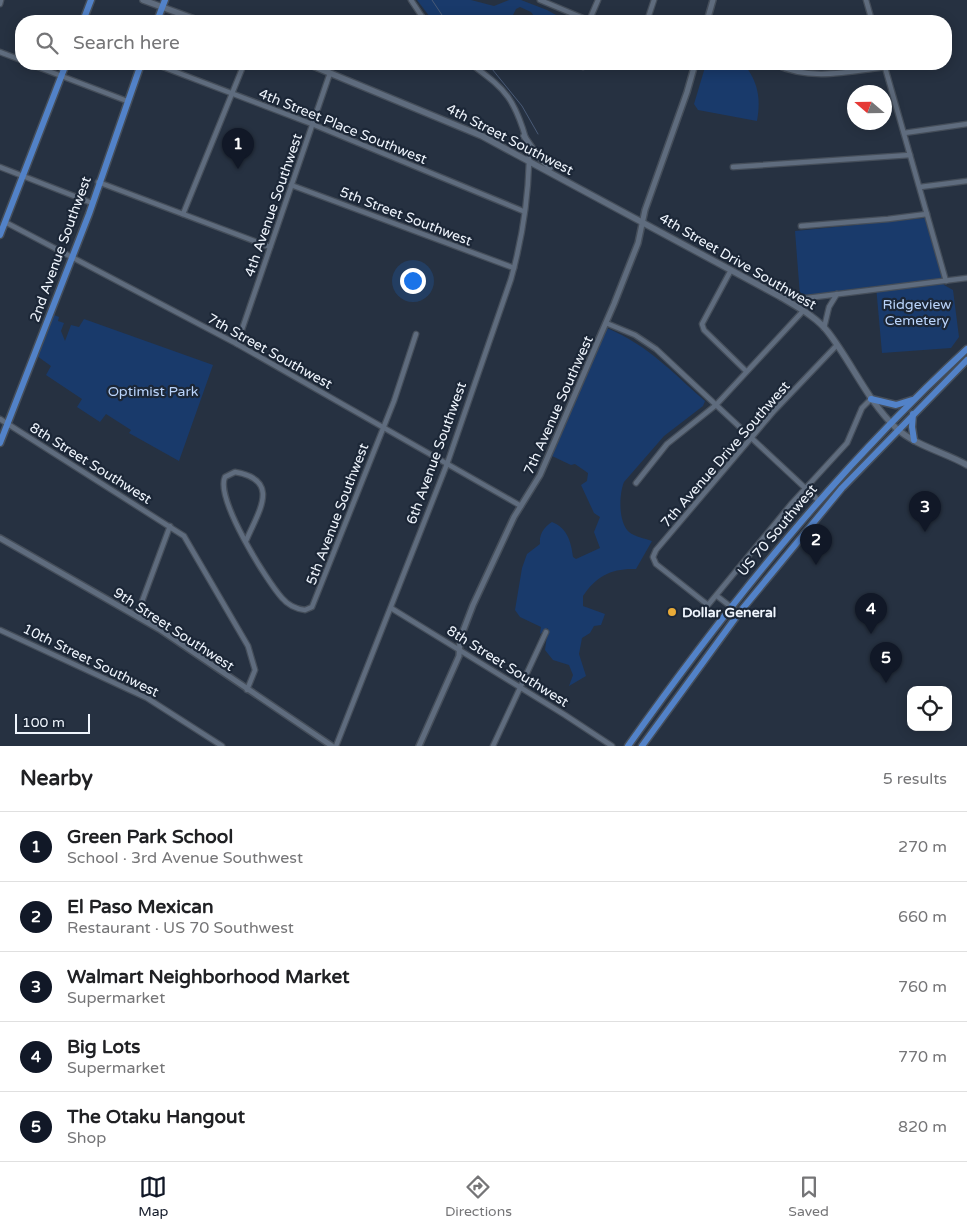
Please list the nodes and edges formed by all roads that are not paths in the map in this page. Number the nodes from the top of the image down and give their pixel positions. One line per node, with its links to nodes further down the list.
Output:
1 (1, 0): 11 (street)
2 (91, 0): 12 (main road)
3 (143, 0): 10 (main road)
4 (411, 0): 15 (street)
5 (540, 0): 16 (street)
6 (598, 0): 17 (street)
7 (654, 0): 18 (street)
8 (713, 0): 19 (street)
9 (866, 0): 20 (street)
10 (164, 3): 13 (main road); 14 (main road)
11 (0, 4)
12 (85, 15)
13 (159, 15)
14 (188, 15)
15 (421, 15)
16 (575, 15)
17 (592, 15)
18 (649, 15)
19 (709, 15)
20 (870, 15)
21 (0, 52): 22 (street)
22 (15, 58)
23 (46, 70): 35 (street)
24 (64, 70): 35 (main road)
25 (139, 70): 37 (main road, 2nd Avenue Southwest)
26 (170, 70): 36 (street, 4th Street Place Southwest)
27 (241, 70): 36 (street)
28 (324, 70): 34 (main road, 4th Street Southwest)
29 (479, 70): 41 (street, 6th Avenue Southwest)
30 (693, 70): 56 (street, 7th Avenue Southwest)
31 (788, 70): 32 (street)
32 (847, 70)
33 (886, 70): 40 (street)
34 (330, 72): 38 (street, 4th Avenue Southwest); 43 (main road, 4th Street Southwest)
35 (62, 76): 37 (street); 46 (main road)
36 (231, 94): 38 (street, 4th Street Place Southwest); 54 (street)
37 (127, 101): 49 (main road, 2nd Avenue Southwest)
38 (312, 124): 50 (street, 4th Avenue Southwest); 53 (street, 4th Street Place Southwest)
39 (967, 124): 40 (street)
40 (904, 133): 42 (street)
41 (524, 136): 43 (street, 6th Avenue Southwest); 47 (main road)
42 (910, 155): 45 (street); 51 (street)
43 (529, 160): 47 (main road, 4th Street Southwest); 53 (street, 6th Avenue Southwest)
44 (0, 167): 46 (street)
45 (732, 167)
46 (23, 176): 52 (street); 57 (main road)
47 (564, 179): 56 (main road, 4th Street Southwest)
48 (967, 181): 51 (street)
49 (98, 182): 52 (main road, 2nd Avenue Southwest); 54 (street)
50 (291, 185): 60 (street, 4th Avenue Southwest); 62 (street, 5th Street Southwest)
51 (920, 187): 55 (street)
52 (92, 203): 61 (main road, 2nd Avenue Southwest)
53 (523, 211): 62 (street, 6th Avenue Southwest)
54 (183, 214): 60 (street)
55 (927, 214): 58 (street); 65 (street)
56 (642, 221): 63 (main road, 4th Street Drive Southwest); 69 (street, 7th Avenue Southwest)
57 (5, 222): 59 (main road); 61 (street, 7th Street Southwest)
58 (801, 226)
59 (0, 235)
60 (270, 247): 72 (street, 4th Avenue Southwest)
61 (72, 256): 72 (street, 7th Street Southwest); 82 (main road, 2nd Avenue Southwest)
62 (514, 268): 89 (street, 6th Avenue Southwest)
63 (731, 270): 67 (main road, 4th Street Drive Southwest); 76 (street)
64 (967, 278): 65 (street)
65 (946, 280): 66 (street)
66 (837, 294): 67 (street); 70 (street)
67 (779, 296): 68 (main road, 4th Street Drive Southwest)
68 (803, 311): 70 (main road, 4th Street Drive Southwest); 76 (street)
69 (606, 323): 79 (street); 94 (street, 7th Avenue Southwest)
70 (824, 328): 73 (main road, 4th Street Drive Southwest)
71 (416, 334): 84 (street, 5th Avenue Southwest)
72 (238, 344): 84 (street, 7th Street Southwest)
73 (837, 345): 77 (main road, 4th Street Drive Southwest); 86 (street, 7th Avenue Drive Southwest)
74 (967, 349): 78 (main road, US 70 Southwest)
75 (967, 360): 80 (main road, US 70 Southwest)
76 (746, 371): 79 (street)
77 (871, 399): 78 (main road); 83 (main road, 4th Street Drive Southwest); 92 (street)
78 (916, 399): 83 (main road, US 70 Southwest)
79 (716, 405): 86 (street); 91 (street)
80 (914, 413): 85 (main road, US 70 Southwest); 87 (main road)
81 (0, 420): 82 (street, 8th Street Southwest)
82 (7, 423): 88 (main road, 2nd Avenue Southwest); 95 (street, 8th Street Southwest)
83 (892, 423): 85 (main road, 4th Street Drive Southwest); 93 (main road, US 70 Southwest)
84 (383, 427): 89 (street, 7th Street Southwest); 97 (street, 5th Avenue Southwest)
85 (898, 429): 87 (main road, 4th Street Drive Southwest); 101 (main road, US 70 Southwest)
86 (751, 438): 92 (street); 98 (street, 7th Avenue Drive Southwest)
87 (914, 440): 90 (main road, 4th Street Drive Southwest)
88 (0, 443)
89 (447, 464): 94 (street, 7th Street Southwest); 100 (street, 6th Avenue Southwest)
90 (967, 464)
91 (636, 483)
92 (806, 488): 93 (street); 98 (street)
93 (818, 500): 99 (main road, US 70 Southwest)
94 (521, 506): 105 (street, 7th Avenue Southwest)
95 (170, 526): 102 (street); 107 (street, 8th Street Southwest)
96 (0, 538): 102 (street, 9th Street Southwest)
97 (246, 540): 97 (street, 5th Avenue Southwest)
98 (716, 596): 99 (street)
99 (731, 606): 101 (street); 114 (main road, US 70 Southwest)
100 (391, 608): 105 (street, 8th Street Southwest); 110 (street, 6th Avenue Southwest)
101 (739, 613): 115 (main road, US 70 Southwest)
102 (137, 615): 107 (street, 9th Street Southwest)
103 (0, 630): 108 (street, 10th Street Southwest)
104 (546, 632): 106 (street)
105 (460, 650): 106 (street, 8th Street Southwest); 111 (street, 7th Avenue Southwest)
106 (521, 688): 112 (street); 113 (street, 8th Street Southwest)
107 (247, 690): 109 (street, 9th Street Southwest)
108 (222, 746)
109 (332, 746)
110 (336, 746)
111 (420, 746)
112 (493, 746)
113 (612, 746)
114 (628, 746)
115 (642, 746)

